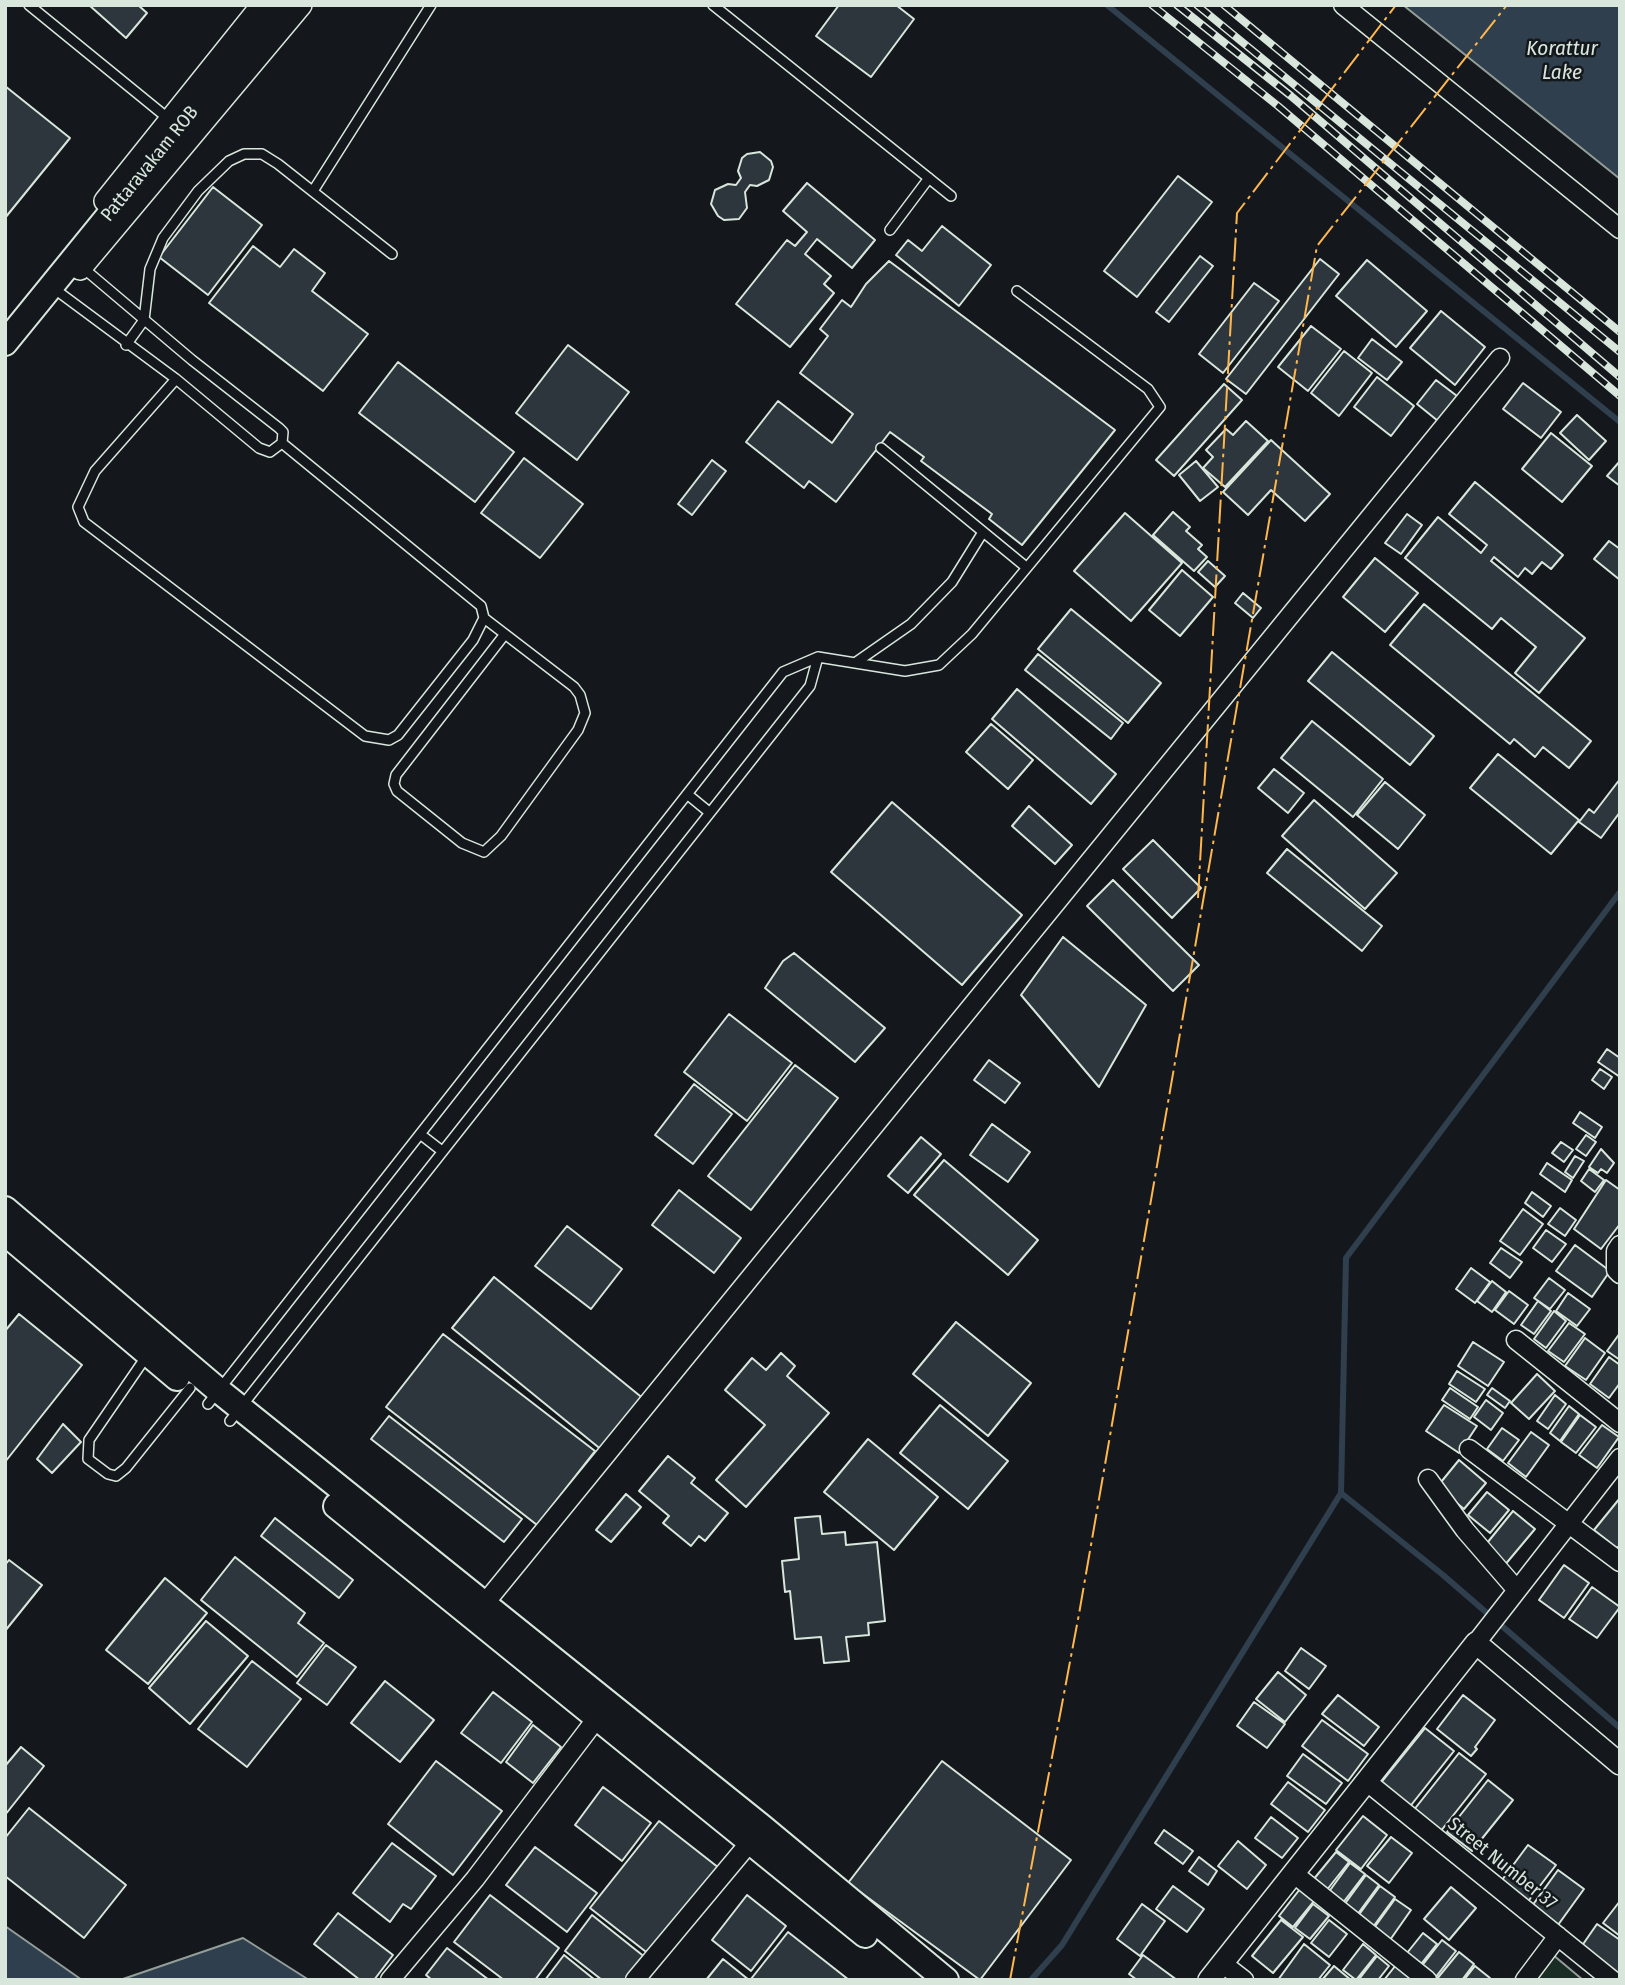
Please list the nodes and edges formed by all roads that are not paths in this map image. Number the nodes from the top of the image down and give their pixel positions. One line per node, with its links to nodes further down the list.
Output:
1 (29, 5): 8 (lane)
2 (262, 5): 8 (street)
3 (280, 5): 19 (main road, Pattaravakam ROB)
4 (301, 5): 15 (street)
5 (431, 5): 10 (lane)
6 (713, 5): 9 (lane)
7 (1343, 5): 12 (street)
8 (170, 120): 19 (street)
9 (929, 178): 11 (lane); 13 (lane)
10 (313, 191): 14 (lane); 18 (lane)
11 (951, 196)
12 (1620, 229)
13 (890, 230)
14 (392, 254)
15 (82, 267): 17 (street); 18 (lane)
16 (1017, 290): 27 (lane)
17 (60, 293): 20 (lane); 21 (street)
18 (144, 320): 20 (lane); 24 (lane)
19 (9, 332)
20 (126, 345): 23 (lane)
21 (5, 355)
22 (1500, 358): 51 (street)
23 (176, 379): 24 (lane); 28 (lane)
24 (282, 443): 28 (lane)
25 (881, 448): 26 (lane)
26 (983, 532): 27 (lane); 31 (lane)
27 (1026, 567): 31 (lane)
28 (484, 618): 29 (lane)
29 (505, 634): 29 (lane)
30 (818, 657): 31 (lane); 32 (lane); 33 (lane)
31 (855, 663)
32 (687, 794): 33 (lane); 34 (lane)
33 (709, 812): 35 (lane)
34 (420, 1134): 35 (lane); 42 (lane)
35 (442, 1151): 43 (lane)
36 (5, 1209): 42 (main road)
37 (5, 1233): 41 (main road)
38 (1620, 1245): 39 (street)
39 (1620, 1274)
40 (1516, 1340): 44 (street)
41 (148, 1354): 42 (main road); 42 (lane)
42 (205, 1394): 43 (main road)
43 (235, 1415): 51 (main road)
44 (1620, 1423)
45 (1469, 1449): 48 (street)
46 (1620, 1458): 48 (street)
47 (1428, 1479): 50 (street)
48 (1569, 1522): 49 (street); 50 (street)
49 (1620, 1562)
50 (1519, 1585): 52 (street)
51 (479, 1611): 53 (main road); 63 (main road)
52 (1481, 1635): 54 (street); 55 (street)
53 (597, 1718): 56 (main road); 60 (street)
54 (1620, 1764)
55 (1366, 1781): 57 (street); 58 (street, Street Number 37)
56 (751, 1840): 61 (street); 62 (main road)
57 (1293, 1873): 59 (street); 66 (street)
58 (1558, 1936): 67 (street); 68 (street, Street Number 37)
59 (1223, 1963): 64 (street); 65 (street)
60 (390, 1980)
61 (635, 1980)
62 (920, 1980)
63 (946, 1980)
64 (1209, 1980)
65 (1244, 1980)
66 (1427, 1980)
67 (1525, 1980)
68 (1612, 1980)

